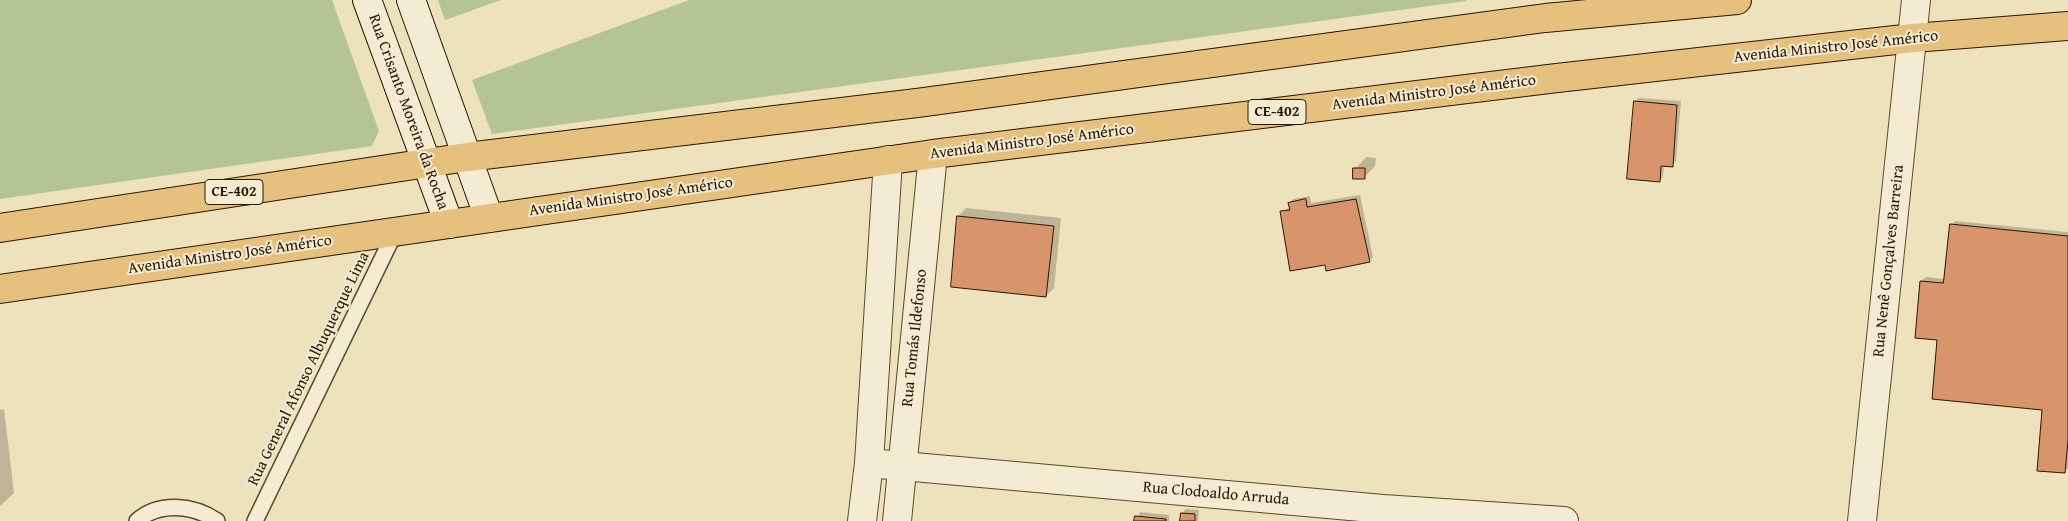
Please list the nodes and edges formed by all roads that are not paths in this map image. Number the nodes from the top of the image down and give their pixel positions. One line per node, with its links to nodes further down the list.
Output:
1 (367, 0): 10 (street, Rua Crisanto Moreira da Rocha)
2 (411, 0): 8 (street)
3 (1737, 0): 8 (main road, CE-402)
4 (1916, 0): 6 (street, Rua Nenê Gonçalves Barreira)
5 (2068, 26): 6 (main road, Avenida Ministro José Américo / CE-402)
6 (1913, 38): 7 (main road, Avenida Ministro José Américo / CE-402); 25 (street, Rua Nenê Gonçalves Barreira)
7 (933, 154): 9 (main road, Avenida Ministro José Américo / CE-402); 17 (street, Rua Tomás Ildefonso)
8 (467, 156): 10 (main road, CE-402); 11 (street)
9 (888, 160): 11 (main road, Avenida Ministro José Américo / CE-402); 16 (street)
10 (426, 162): 12 (street, Rua Crisanto Moreira da Rocha); 13 (main road, CE-402)
11 (489, 218): 12 (main road, Avenida Ministro José Américo / CE-402)
12 (449, 224): 14 (main road, Avenida Ministro José Américo / CE-402)
13 (0, 228)
14 (395, 232): 15 (main road, Avenida Ministro José Américo / CE-402); 21 (lane, Rua General Afonso Albuquerque Lima)
15 (0, 289)
16 (868, 463): 17 (street, Rua Clodoaldo Arruda); 22 (street)
17 (902, 465): 18 (street, Rua Clodoaldo Arruda); 23 (street, Rua Tomás Ildefonso)
18 (1383, 515): 24 (street, Rua Clodoaldo Arruda)
19 (137, 521): 20 (lane)
20 (217, 521)
21 (255, 521)
22 (862, 521)
23 (897, 521)
24 (1564, 521)
25 (1862, 521)

